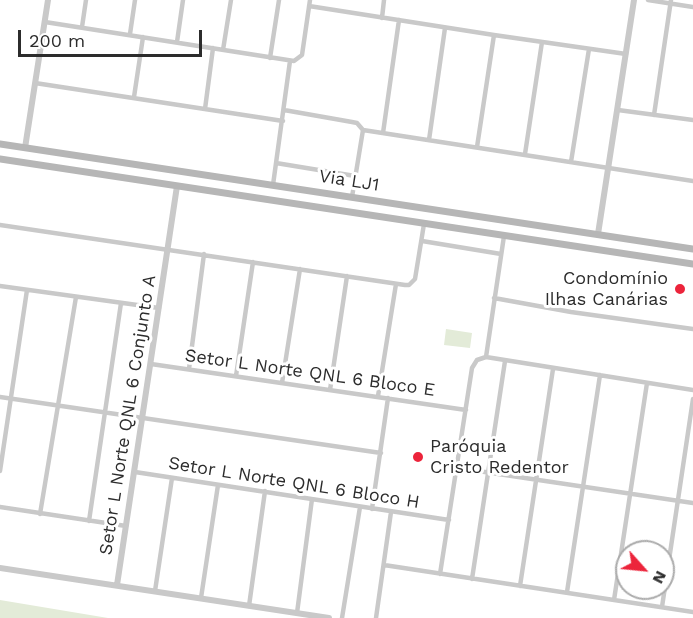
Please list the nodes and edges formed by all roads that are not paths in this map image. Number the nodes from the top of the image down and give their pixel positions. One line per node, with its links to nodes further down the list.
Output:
1 (48, 0): 15 (street)
2 (86, 0): 16 (street)
3 (135, 0): 18 (street)
4 (183, 0): 21 (street)
5 (231, 0): 25 (street)
6 (279, 0): 27 (street)
7 (384, 0): 13 (street)
8 (634, 0): 26 (street)
9 (648, 0): 10 (street)
10 (671, 2): 12 (street); 34 (street)
11 (310, 3): 13 (street); 28 (street)
12 (693, 7)
13 (382, 18): 14 (street)
14 (399, 20): 17 (street); 38 (street)
15 (45, 22): 16 (street); 29 (street)
16 (82, 27): 18 (street)
17 (445, 28): 19 (street); 39 (street)
18 (130, 34): 20 (street)
19 (494, 35): 22 (street); 41 (street)
20 (143, 37): 21 (street); 30 (street)
21 (177, 42): 23 (street)
22 (542, 42): 24 (street); 43 (street)
23 (213, 48): 25 (street); 31 (street)
24 (589, 49): 26 (street); 47 (street)
25 (223, 50): 27 (street)
26 (626, 54): 33 (street)
27 (270, 58): 28 (street)
28 (290, 61): 32 (street)
29 (35, 83): 30 (street); 42 (street)
30 (134, 97): 31 (street)
31 (204, 109): 36 (street)
32 (284, 110): 36 (street); 37 (street)
33 (618, 110): 34 (street); 49 (street)
34 (654, 115): 35 (street)
35 (693, 120)
36 (283, 121): 48 (street)
37 (363, 130): 38 (street); 52 (street)
38 (383, 133): 39 (street)
39 (429, 140): 41 (street)
40 (0, 144): 42 (main road, Via LJ1)
41 (477, 147): 43 (street)
42 (25, 148): 44 (main road, Via LJ1)
43 (525, 154): 47 (street)
44 (85, 157): 46 (main road, Via LJ1); 50 (main road)
45 (0, 159): 50 (main road, Via LJ1)
46 (103, 159): 51 (main road); 54 (main road, Via LJ1)
47 (571, 162): 49 (street)
48 (276, 163): 52 (street); 54 (street)
49 (608, 168): 53 (street); 59 (street)
50 (80, 171): 51 (main road, Via LJ1)
51 (99, 174): 55 (main road, Via LJ1)
52 (355, 176): 56 (street)
53 (693, 181)
54 (273, 185): 56 (main road, Via LJ1)
55 (177, 186): 57 (main road, Via LJ1); 64 (street, Setor L Norte QNL 6 Conjunto A)
56 (352, 197): 59 (main road, Via LJ1)
57 (424, 224): 60 (main road, Via LJ1); 61 (street)
58 (0, 225): 64 (street)
59 (598, 234): 62 (main road, Via LJ1)
60 (504, 236): 66 (street); 68 (main road, Via LJ1)
61 (422, 241): 66 (street); 74 (street)
62 (659, 244): 63 (main road, Via LJ1); 68 (main road)
63 (676, 246): 65 (main road, Via LJ1); 69 (main road)
64 (168, 249): 67 (street); 80 (street, Setor L Norte QNL 6 Conjunto A)
65 (693, 249)
66 (501, 254): 78 (street)
67 (204, 255): 70 (street); 85 (street)
68 (655, 258): 69 (main road, Via LJ1)
69 (673, 261): 71 (main road, Via LJ1)
70 (253, 262): 72 (street); 88 (street)
71 (693, 264)
72 (300, 269): 73 (street); 89 (street)
73 (347, 276): 74 (street); 91 (street)
74 (396, 284): 93 (street)
75 (0, 286): 76 (street)
76 (27, 290): 77 (street); 96 (street)
77 (76, 297): 79 (street); 98 (street)
78 (494, 298): 81 (street); 82 (street)
79 (121, 303): 80 (street); 100 (street)
80 (159, 308): 84 (street, Setor L Norte QNL 6 Conjunto A)
81 (693, 329)
82 (483, 357): 83 (street); 99 (street)
83 (505, 361): 86 (street); 106 (street)
84 (151, 364): 85 (street, Setor L Norte QNL 6 Bloco E); 101 (street, Setor L Norte QNL 6 Conjunto A)
85 (189, 369): 88 (street, Setor L Norte QNL 6 Bloco E)
86 (553, 369): 87 (street); 108 (street)
87 (600, 375): 90 (street); 110 (street)
88 (236, 376): 89 (street, Setor L Norte QNL 6 Bloco E)
89 (282, 383): 91 (street, Setor L Norte QNL 6 Bloco E)
90 (647, 383): 92 (street); 112 (street)
91 (330, 390): 93 (street, Setor L Norte QNL 6 Bloco E)
92 (693, 390)
93 (378, 396): 95 (street, Setor L Norte QNL 6 Bloco E)
94 (0, 397): 96 (street)
95 (388, 398): 99 (street, Setor L Norte QNL 6 Bloco E); 102 (street)
96 (11, 399): 98 (street); 104 (street)
97 (693, 399): 114 (street)
98 (59, 406): 100 (street); 120 (street)
99 (466, 410): 103 (street)
100 (106, 413): 101 (street); 122 (street)
101 (143, 419): 102 (street); 105 (street, Setor L Norte QNL 6 Conjunto A)
102 (381, 453): 118 (street)
103 (458, 468): 106 (street); 121 (street)
104 (0, 471)
105 (135, 472): 107 (street, Setor L Norte QNL 6 Bloco H); 123 (street, Setor L Norte QNL 6 Conjunto A)
106 (489, 473): 108 (street); 127 (street)
107 (172, 478): 109 (street, Setor L Norte QNL 6 Bloco H); 130 (street)
108 (536, 480): 110 (street); 129 (street)
109 (218, 484): 111 (street, Setor L Norte QNL 6 Bloco H); 132 (street)
110 (583, 487): 112 (street); 131 (street)
111 (265, 491): 113 (street, Setor L Norte QNL 6 Bloco H); 134 (street)
112 (630, 495): 114 (street); 133 (street)
113 (312, 499): 117 (street, Setor L Norte QNL 6 Bloco H); 137 (street)
114 (678, 501): 115 (street); 135 (street)
115 (693, 503)
116 (0, 507): 120 (street)
117 (360, 507): 118 (street, Setor L Norte QNL 6 Bloco H); 139 (street)
118 (372, 509): 119 (street, Setor L Norte QNL 6 Bloco H)
119 (391, 512): 121 (street, Setor L Norte QNL 6 Bloco H); 124 (street)
120 (40, 514): 122 (street)
121 (449, 519): 126 (street)
122 (89, 521): 123 (street)
123 (126, 526): 128 (street, Setor L Norte QNL 6 Conjunto A)
124 (384, 566): 126 (street); 140 (street)
125 (0, 568): 128 (street)
126 (440, 574): 127 (street)
127 (472, 579): 129 (street)
128 (117, 585): 130 (street)
129 (520, 586): 131 (street)
130 (155, 591): 132 (street)
131 (567, 592): 133 (street)
132 (201, 598): 134 (street)
133 (614, 600): 135 (street)
134 (249, 606): 137 (street)
135 (662, 607): 136 (street)
136 (693, 612)
137 (297, 613): 138 (street)
138 (329, 618)
139 (342, 618)
140 (376, 618)

